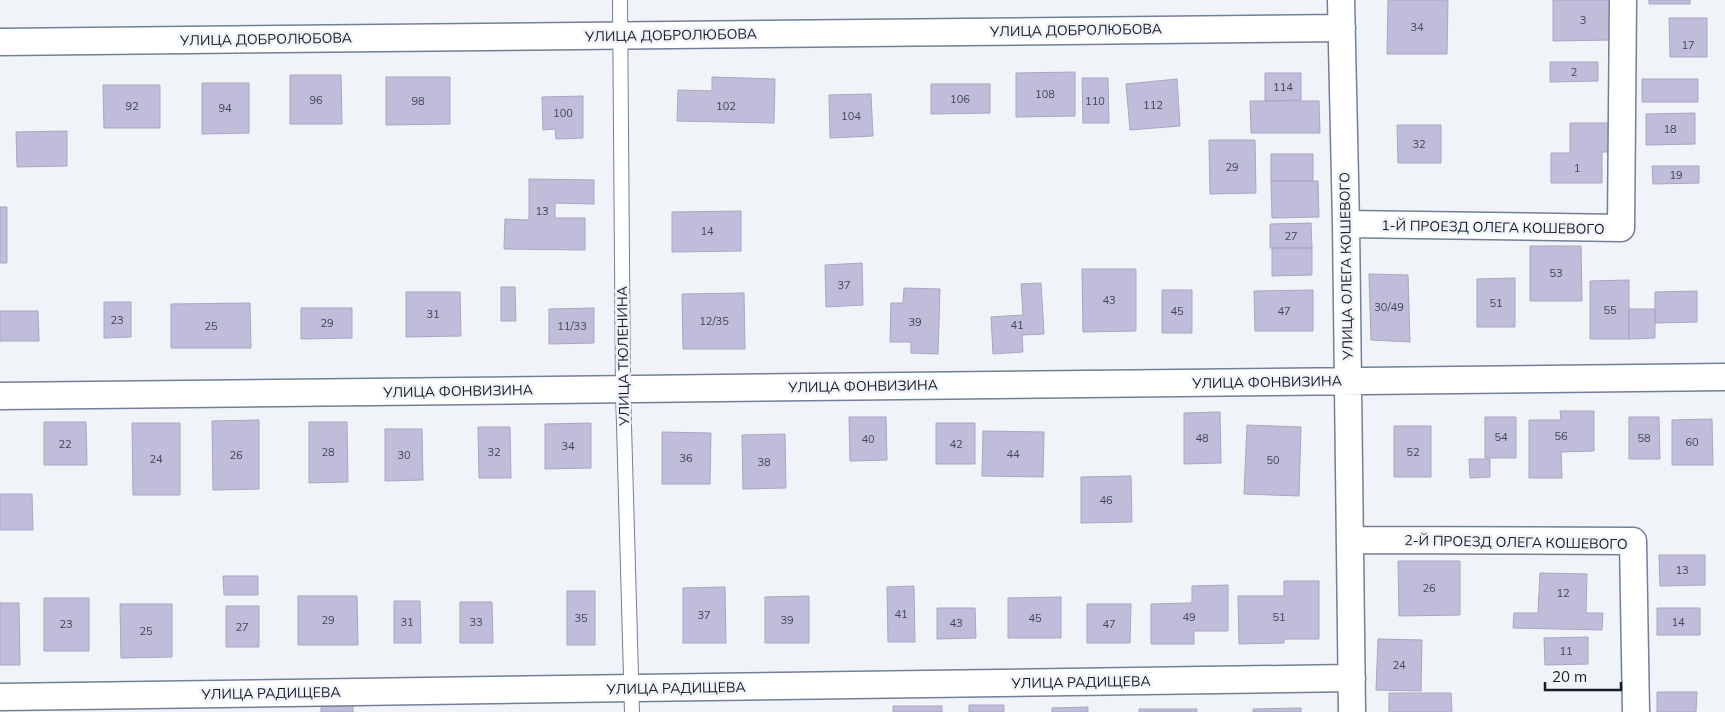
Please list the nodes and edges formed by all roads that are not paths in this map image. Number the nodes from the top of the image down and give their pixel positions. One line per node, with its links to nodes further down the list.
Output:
1 (620, 0): 5 (lane, УЛИЦА ТЮЛЕНИНА)
2 (1341, 0): 4 (street, УЛИЦА ОЛЕГА КОШЕВОГО)
3 (1623, 0): 7 (street, 1-Й ПРОЕЗД ОЛЕГА КОШЕВОГО)
4 (1342, 28): 5 (street, УЛИЦА ДОБРОЛЮБОВА); 7 (street, УЛИЦА ОЛЕГА КОШЕВОГО)
5 (620, 35): 6 (street, УЛИЦА ДОБРОЛЮБОВА); 10 (lane, УЛИЦА ТЮЛЕНИНА)
6 (0, 42)
7 (1346, 224): 9 (street, УЛИЦА ОЛЕГА КОШЕВОГО)
8 (1725, 377): 9 (street, УЛИЦА ФОНВИЗИНА)
9 (1348, 381): 10 (street, УЛИЦА ФОНВИЗИНА); 12 (street, УЛИЦА ОЛЕГА КОШЕВОГО)
10 (623, 389): 11 (street, УЛИЦА ФОНВИЗИНА); 15 (lane, УЛИЦА ТЮЛЕНИНА)
11 (0, 396)
12 (1350, 540): 13 (street, УЛИЦА ОЛЕГА КОШЕВОГО); 17 (street, 2-Й ПРОЕЗД ОЛЕГА КОШЕВОГО)
13 (1352, 678): 15 (street, УЛИЦА РАДИЩЕВА); 16 (street, УЛИЦА ОЛЕГА КОШЕВОГО)
14 (0, 697): 15 (street, УЛИЦА РАДИЩЕВА)
15 (632, 700)
16 (1352, 712)
17 (1636, 712)

